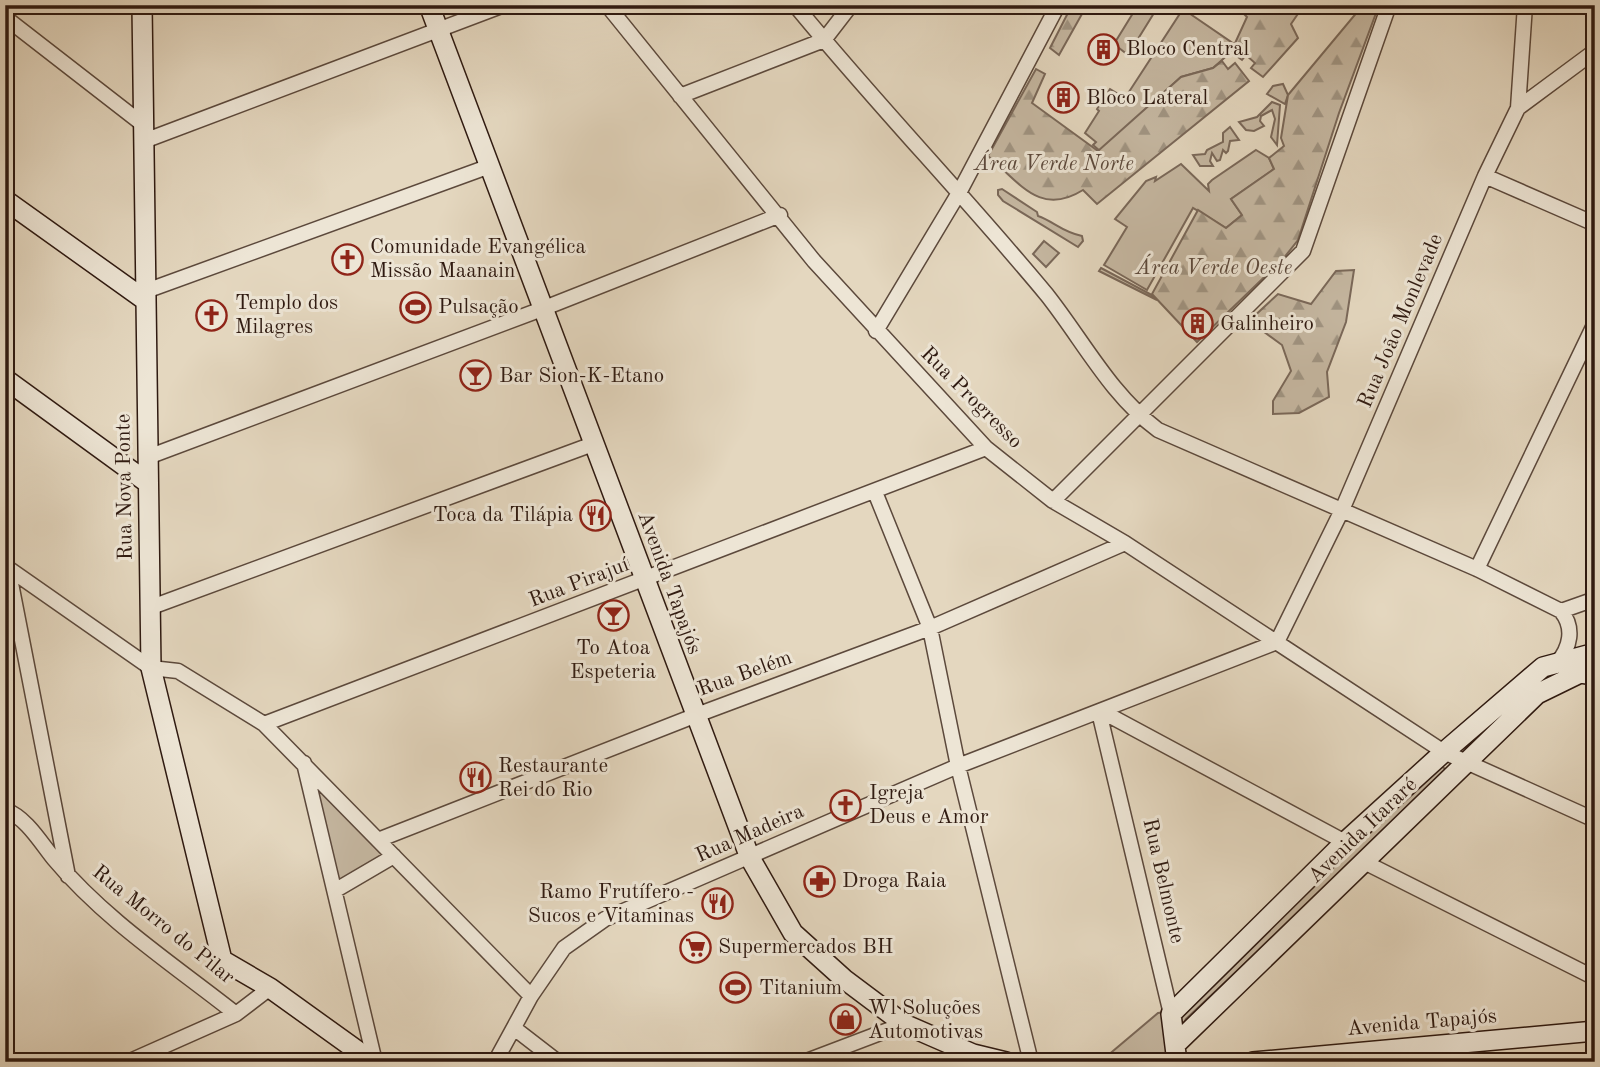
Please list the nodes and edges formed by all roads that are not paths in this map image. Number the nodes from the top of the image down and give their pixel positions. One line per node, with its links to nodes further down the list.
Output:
1 (142, 5): 16 (street, Rua Nova Ponte)
2 (429, 5): 11 (street, Avenida Tapajós)
3 (503, 5): 11 (street)
4 (607, 5): 14 (street, Rua Progresso)
5 (795, 5): 12 (street)
6 (851, 5): 12 (street)
7 (1058, 5): 19 (street)
8 (1389, 5): 28 (street)
9 (1525, 5): 15 (street, Rua João Monlevade)
10 (8, 25): 16 (street)
11 (439, 32): 16 (street); 17 (street, Avenida Tapajós)
12 (824, 40): 14 (street); 19 (street)
13 (1595, 51): 15 (street)
14 (680, 96): 21 (street, Rua Progresso)
15 (1518, 108): 18 (street, Rua João Monlevade)
16 (144, 133): 23 (street, Rua Nova Ponte)
17 (490, 166): 23 (street); 24 (street, Avenida Tapajós)
18 (1485, 176): 22 (street); 35 (street, Rua João Monlevade)
19 (960, 191): 26 (street); 28 (street)
20 (5, 200): 23 (street)
21 (780, 215): 24 (street); 26 (street, Rua Progresso)
22 (1595, 224)
23 (145, 296): 31 (street, Rua Nova Ponte)
24 (542, 309): 29 (street, Avenida Tapajós); 31 (street)
25 (1595, 323): 38 (street)
26 (876, 331): 30 (street, Rua Progresso)
27 (5, 379): 32 (street)
28 (1139, 415): 34 (street); 35 (street)
29 (593, 444): 39 (street, Avenida Tapajós); 41 (street)
30 (986, 448): 33 (street, Rua Pirajuí); 34 (street, Rua Progresso)
31 (148, 457): 32 (street, Rua Nova Ponte)
32 (148, 483): 41 (street, Rua Nova Ponte)
33 (875, 492): 39 (street, Rua Pirajuí); 43 (street)
34 (1053, 501): 36 (street, Rua Progresso)
35 (1342, 510): 38 (street); 44 (street, Rua João Monlevade)
36 (1125, 543): 43 (street, Rua Belém); 44 (street, Rua Progresso)
37 (7, 567): 47 (street); 63 (street)
38 (1477, 569): 42 (street)
39 (644, 581): 50 (street, Avenida Tapajós); 51 (street, Rua Pirajuí)
40 (1595, 599): 42 (street)
41 (149, 608): 47 (street, Rua Nova Ponte)
42 (1561, 611): 46 (street)
43 (930, 628): 50 (street, Rua Belém); 55 (street)
44 (1277, 642): 49 (street, Rua Madeira); 52 (street, Rua Progresso)
45 (1595, 653): 46 (street, Avenida Itararé)
46 (1557, 663): 52 (street, Avenida Itararé)
47 (151, 668): 51 (street); 65 (street, Rua Nova Ponte)
48 (1595, 675): 53 (street, Avenida Itararé)
49 (1100, 712): 55 (street, Rua Madeira); 59 (street); 70 (street, Rua Belmonte)
50 (694, 716): 58 (street, Rua Belém); 61 (street, Avenida Tapajós)
51 (264, 724): 54 (street)
52 (1444, 752): 53 (street, Rua Progresso); 59 (street, Avenida Itararé)
53 (1468, 761): 57 (street, Rua Progresso); 62 (street, Avenida Itararé)
54 (304, 763): 58 (street); 64 (street)
55 (958, 766): 61 (street, Rua Madeira); 82 (street)
56 (5, 810): 63 (street, Rua Morro do Pilar)
57 (1595, 820)
58 (378, 840): 60 (street)
59 (1345, 842): 70 (street, Avenida Itararé)
60 (394, 856): 64 (street); 68 (street)
61 (750, 858): 68 (street, Rua Madeira); 71 (street, Avenida Tapajós)
62 (1364, 862): 66 (street); 74 (street, Avenida Itararé)
63 (68, 876): 69 (street, Rua Morro do Pilar)
64 (336, 890): 77 (street)
65 (222, 960): 67 (street, Rua Morro do Pilar)
66 (1595, 978)
67 (270, 988): 69 (street); 77 (street, Rua Morro do Pilar)
68 (530, 996): 72 (street, Rua Madeira)
69 (236, 1014): 76 (street)
70 (1171, 1014): 74 (street, Rua Belmonte)
71 (904, 1024): 80 (street); 81 (street, Avenida Tapajós)
72 (514, 1028): 78 (street, Rua Madeira); 79 (street)
73 (1595, 1031): 75 (street, Avenida Tapajós)
74 (1176, 1053)
75 (1339, 1057): 83 (street, Avenida Tapajós)
76 (128, 1062)
77 (374, 1062)
78 (495, 1062)
79 (558, 1062)
80 (804, 1062)
81 (1006, 1062)
82 (1031, 1062)
83 (1253, 1062)

